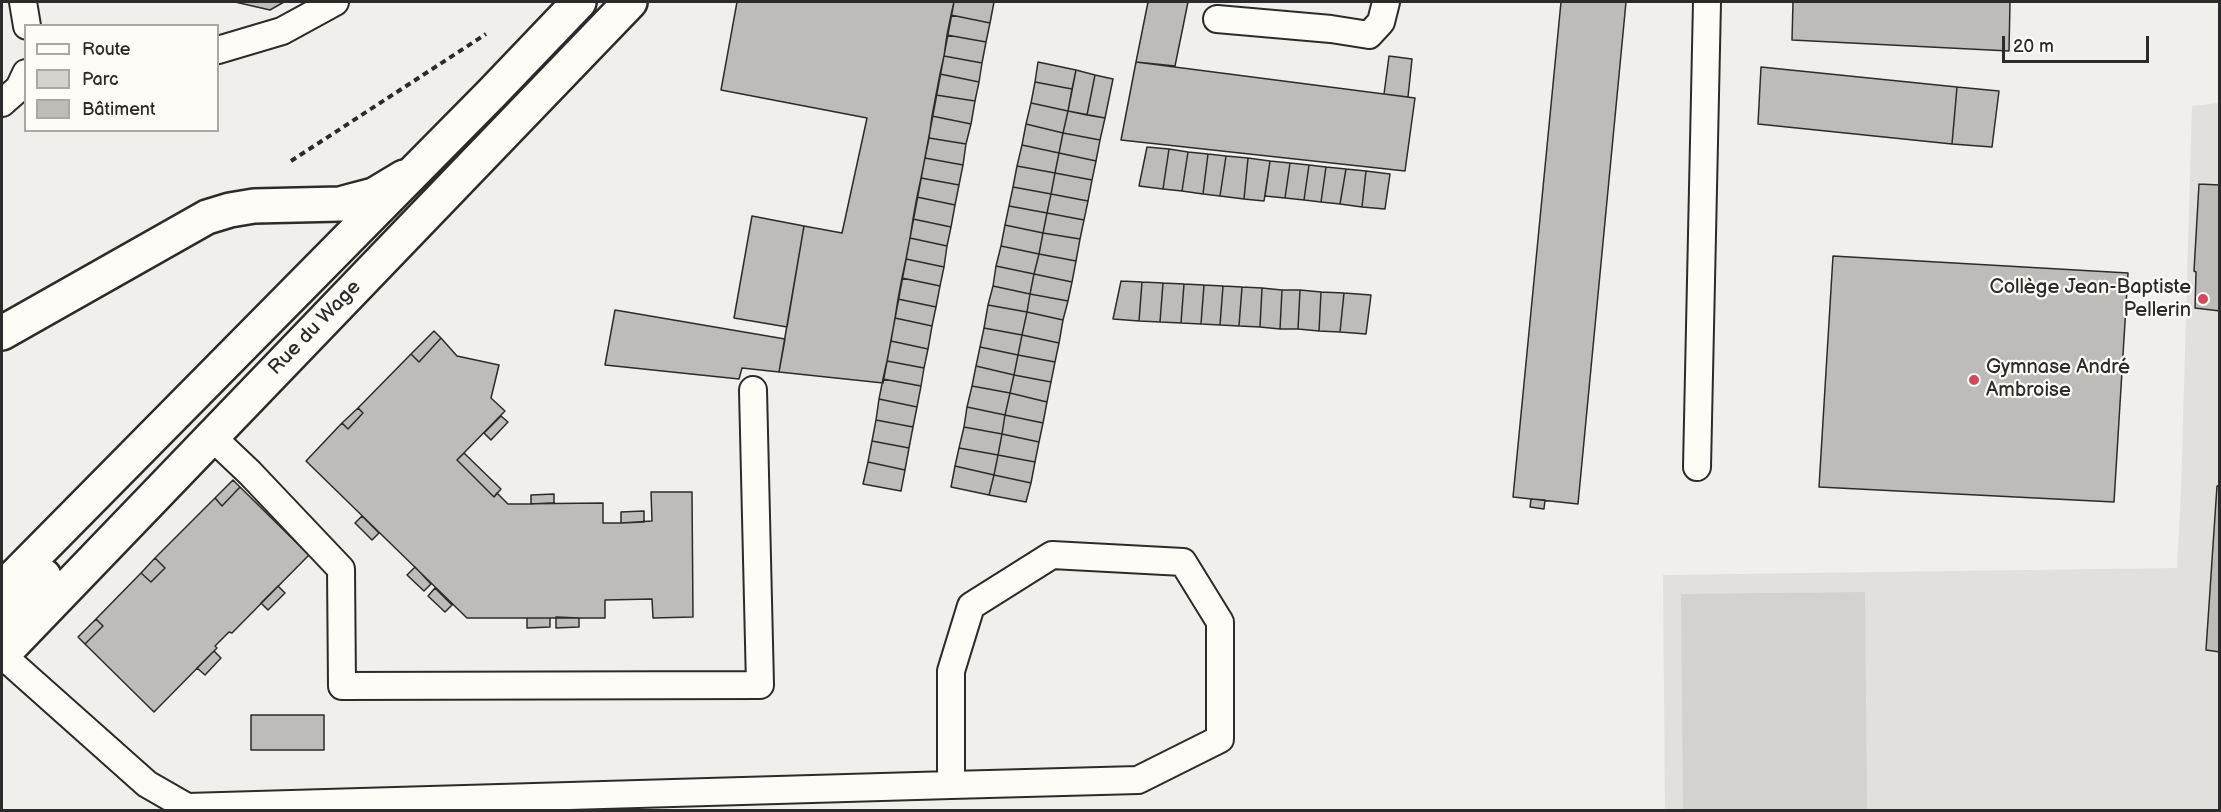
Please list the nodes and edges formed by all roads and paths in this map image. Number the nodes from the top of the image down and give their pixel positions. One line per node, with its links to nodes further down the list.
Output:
1 (23, 2): 8 (lane)
2 (335, 2): 10 (lane)
3 (579, 2): 14 (street, Rue du Wage)
4 (630, 2): 18 (street, Rue du Wage)
5 (1386, 2): 7 (lane)
6 (1707, 2): 19 (lane)
7 (1217, 19)
8 (27, 24)
9 (493, 30): 13 (path)
10 (219, 50)
11 (24, 77): 12 (lane)
12 (2, 103)
13 (285, 165)
14 (420, 166): 15 (street); 16 (street, Rue du Wage)
15 (2, 333)
16 (210, 378): 20 (street, Rue du Wage); 21 (street)
17 (753, 390): 18 (lane)
18 (212, 436): 22 (street, Rue du Wage)
19 (1697, 467)
20 (2, 589)
21 (2, 621)
22 (2, 655): 23 (lane)
23 (951, 785): 23 (lane)

